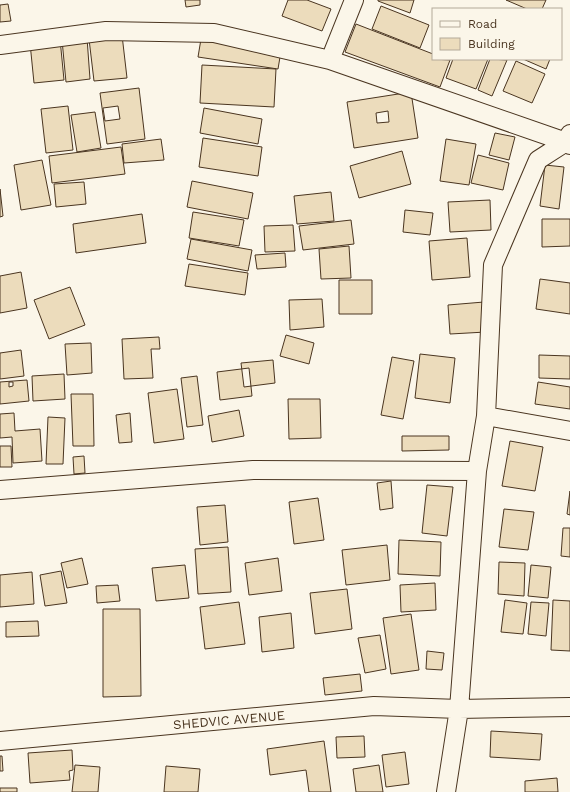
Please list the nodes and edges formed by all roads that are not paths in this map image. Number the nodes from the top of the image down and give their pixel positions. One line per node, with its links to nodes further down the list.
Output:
1 (354, 0): 3 (street)
2 (0, 45): 3 (street)
3 (330, 60): 4 (street)
4 (569, 140): 5 (street)
5 (486, 416): 6 (street); 7 (street)
6 (570, 431)
7 (477, 471): 8 (street); 10 (street)
8 (0, 490)
9 (570, 707): 10 (street, SHEDVIC AVENUE)
10 (459, 709): 11 (street, SHEDVIC AVENUE); 12 (street)
11 (0, 741)
12 (446, 792)

